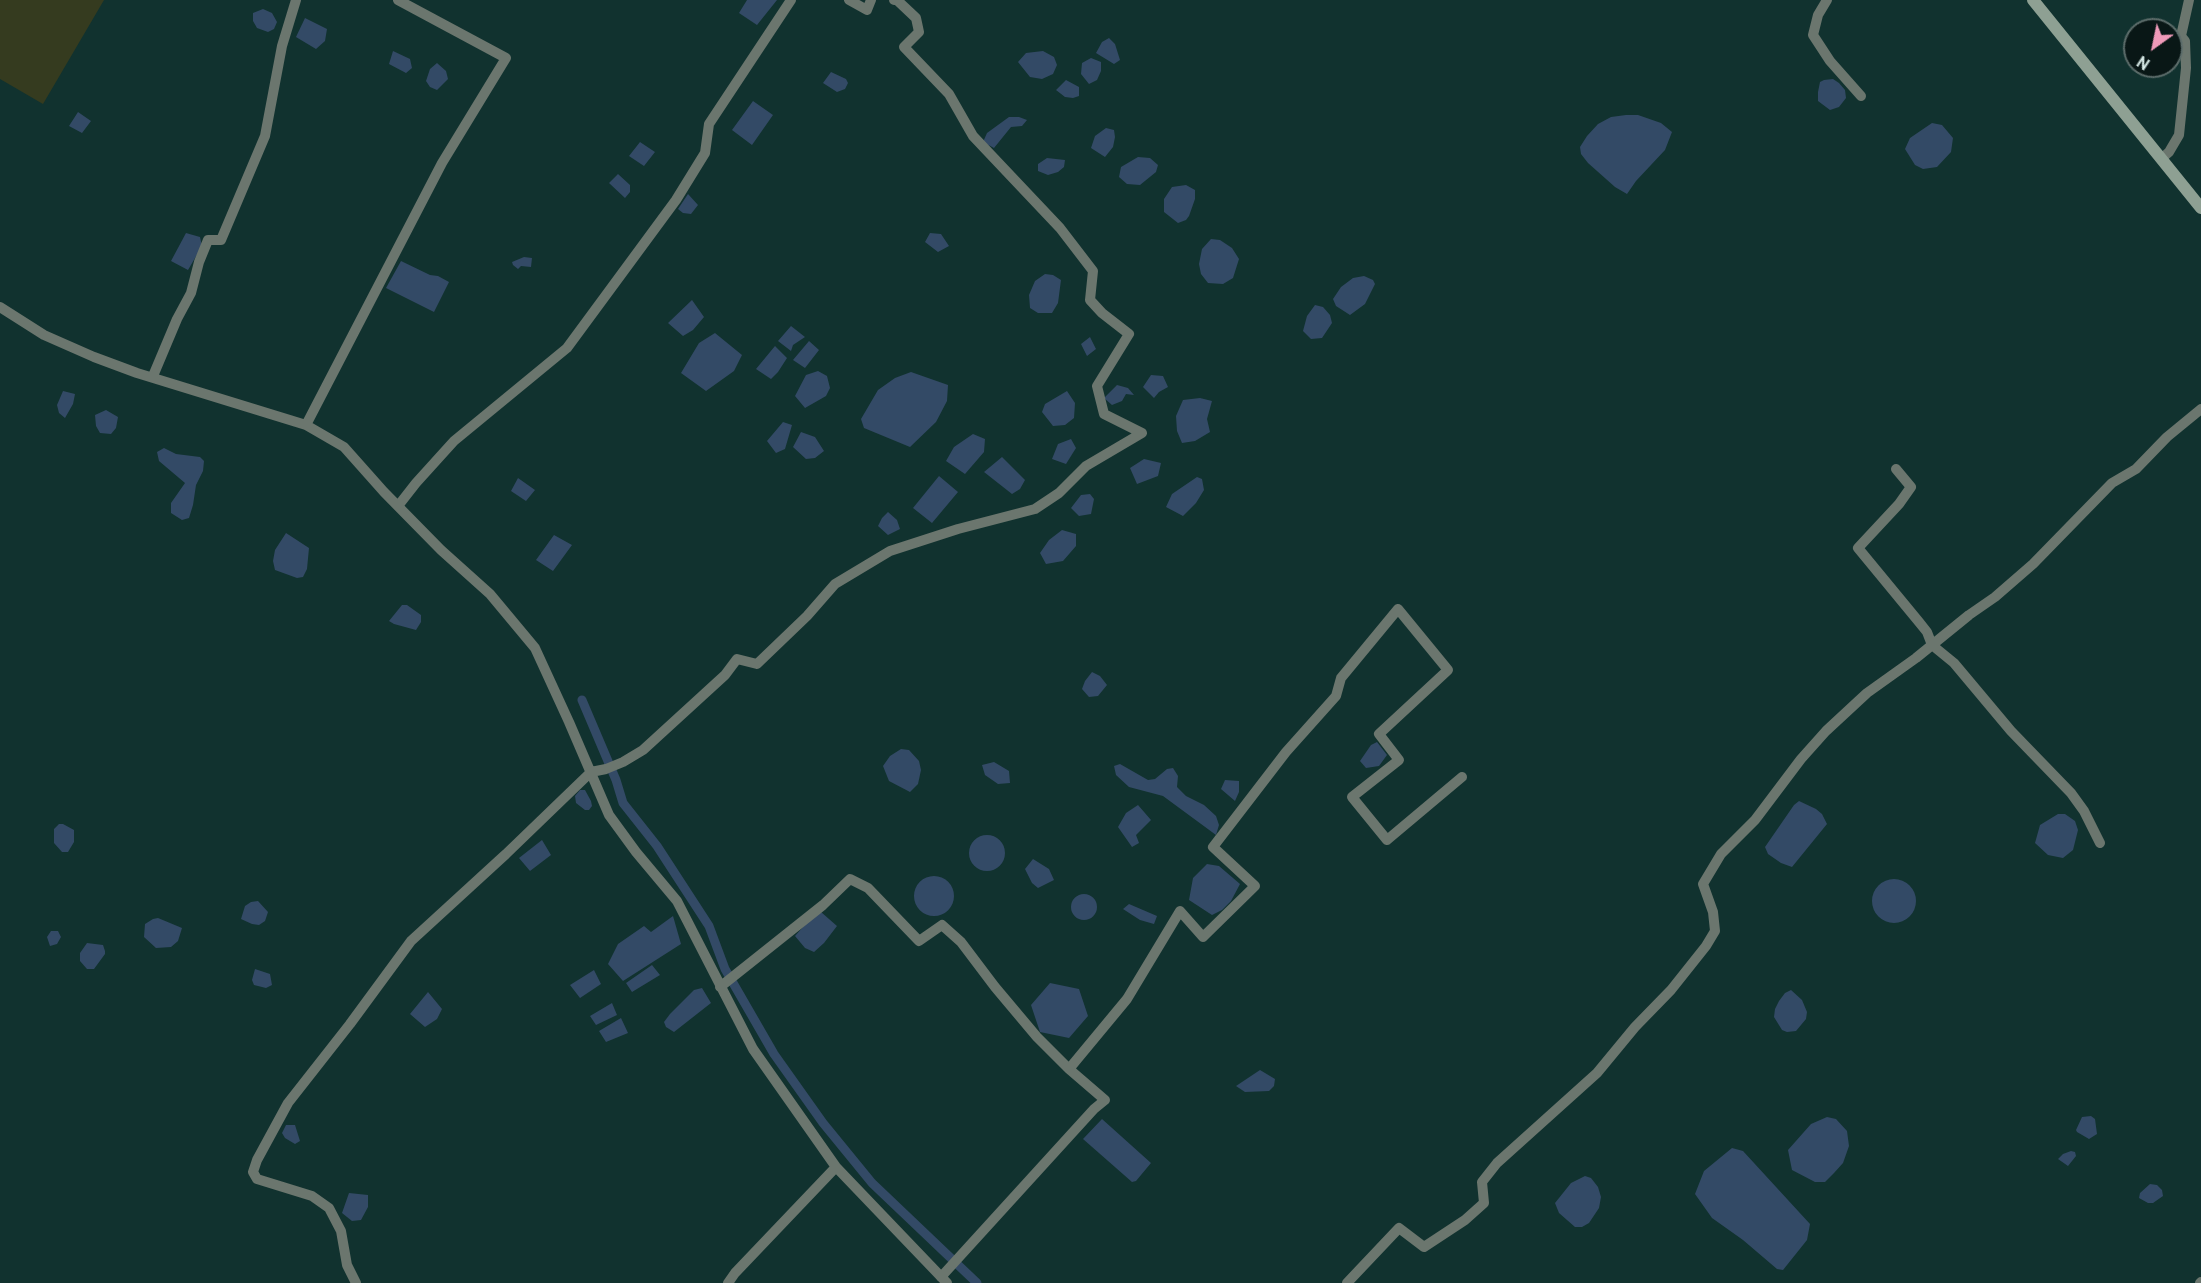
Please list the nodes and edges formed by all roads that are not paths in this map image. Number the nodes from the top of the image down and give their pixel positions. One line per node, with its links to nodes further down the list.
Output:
1 (296, 0): 14 (street)
2 (399, 0): 16 (street)
3 (791, 0): 18 (street)
4 (849, 0): 5 (street)
5 (872, 0)
6 (894, 0): 20 (street)
7 (1827, 0): 10 (street)
8 (2033, 0): 11 (main road)
9 (2189, 0): 11 (street)
10 (1861, 96)
11 (2161, 159): 12 (main road)
12 (2201, 208)
13 (0, 307): 14 (street)
14 (153, 376): 16 (street)
15 (2201, 409): 19 (street)
16 (306, 425): 18 (street)
17 (1896, 469): 19 (street)
18 (399, 504): 20 (street)
19 (1932, 645): 22 (street); 29 (street)
20 (591, 772): 23 (street); 27 (street)
21 (1462, 777): 24 (street)
22 (2100, 843)
23 (722, 985): 24 (street); 25 (street)
24 (1069, 1070): 26 (street)
25 (836, 1167): 26 (street); 28 (street)
26 (944, 1280)
27 (356, 1283)
28 (728, 1283)
29 (1347, 1283)

